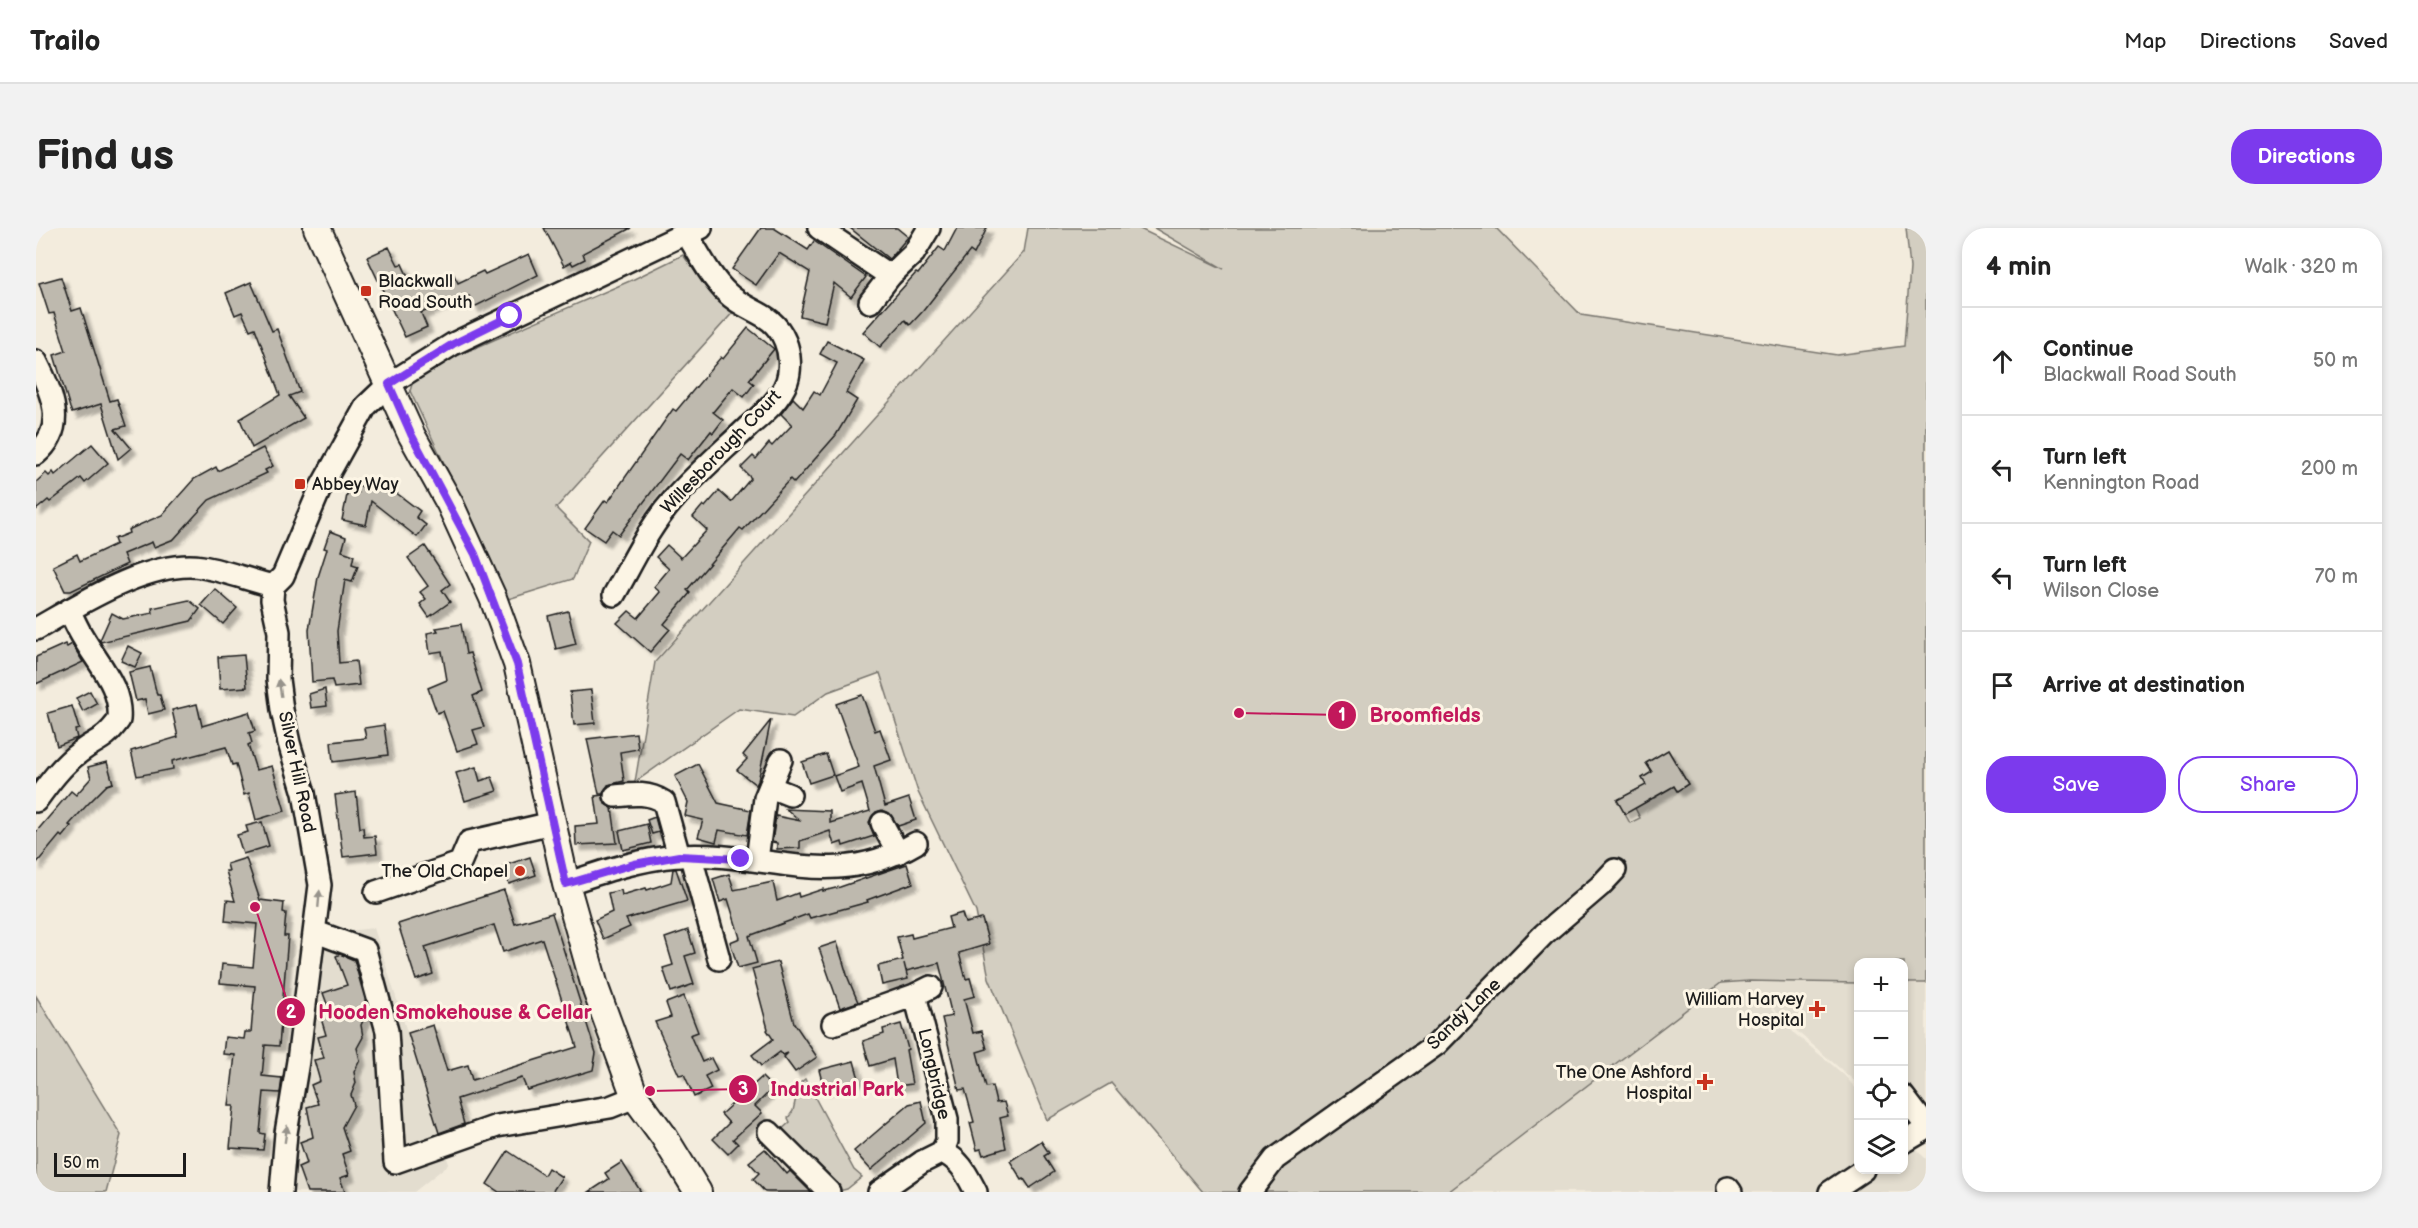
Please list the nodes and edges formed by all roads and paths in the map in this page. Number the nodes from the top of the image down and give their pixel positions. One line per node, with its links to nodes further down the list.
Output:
1 (317, 228): 8 (main road)
2 (819, 228): 5 (street)
3 (929, 228): 5 (street)
4 (687, 231): 8 (street); 11 (street, Willesborough Court)
5 (890, 276): 6 (street)
6 (870, 302)
7 (36, 361): 9 (street)
8 (389, 384): 10 (street); 17 (main road)
9 (36, 454)
10 (273, 593): 12 (street); 24 (street, Silver Hill Road, one-way to 10)
11 (614, 595)
12 (69, 610): 13 (street); 16 (street)
13 (36, 629)
14 (781, 760): 20 (street)
15 (615, 796): 19 (street)
16 (36, 801)
17 (552, 822): 22 (main road); 23 (street)
18 (882, 823): 20 (street)
19 (685, 856): 20 (street); 22 (street); 25 (street)
20 (757, 860)
21 (1615, 870): 39 (street, Sandy Lane)
22 (566, 884): 27 (main road)
23 (376, 892)
24 (316, 932): 27 (street); 34 (street, Silver Hill Road, one-way to 24)
25 (719, 959)
26 (828, 1023): 32 (street, Longbridge)
27 (635, 1097): 35 (main road)
28 (1908, 1102): 29 (street)
29 (1926, 1127): 31 (street)
30 (769, 1132): 36 (street)
31 (1908, 1139)
32 (942, 1152): 37 (street); 38 (street)
33 (1857, 1174): 40 (street)
34 (281, 1192)
35 (698, 1192)
36 (829, 1192)
37 (879, 1192)
38 (976, 1192)
39 (1250, 1192)
40 (1830, 1192)

